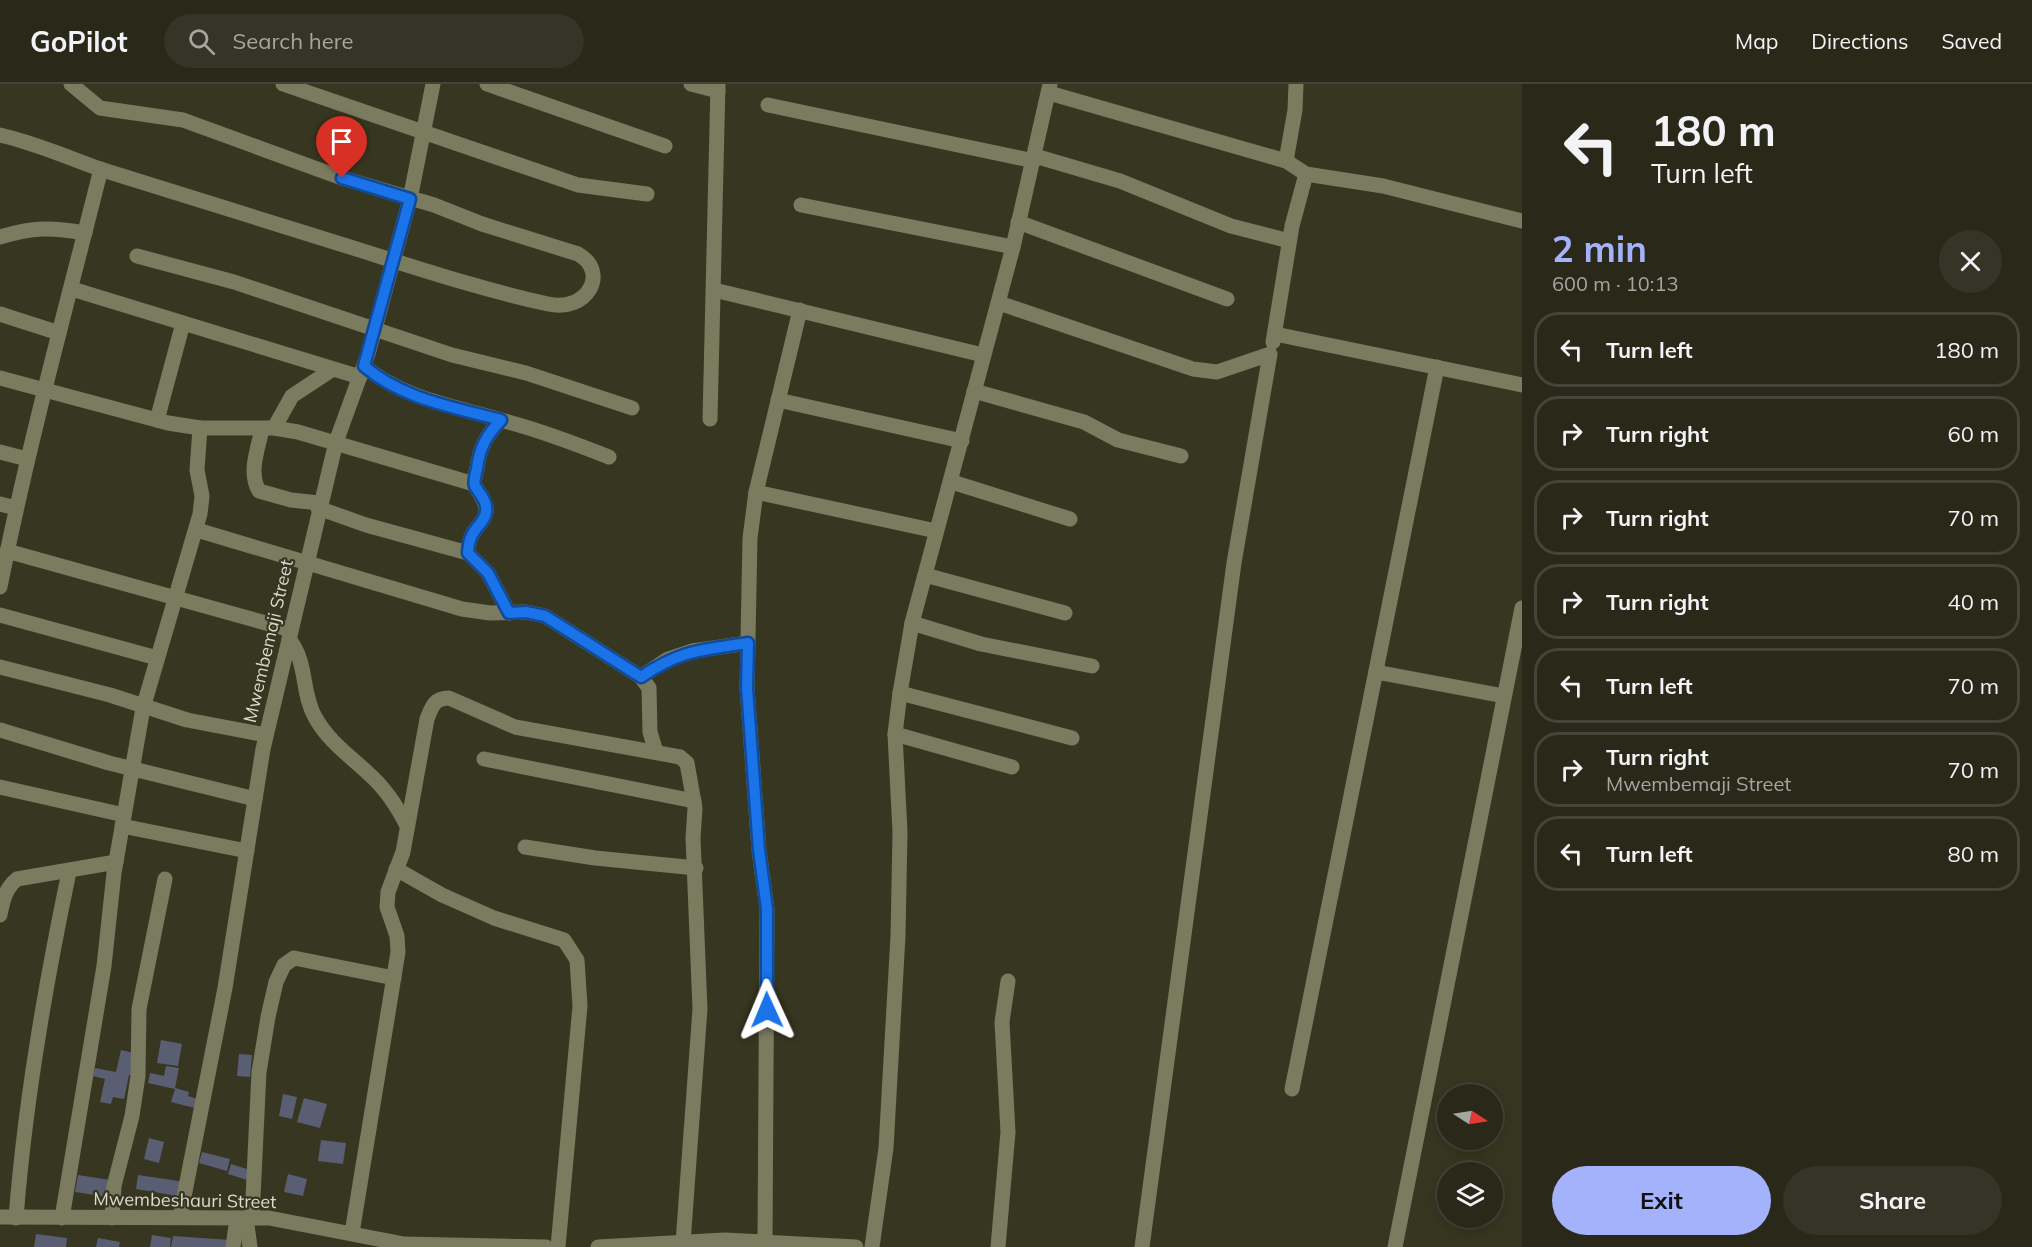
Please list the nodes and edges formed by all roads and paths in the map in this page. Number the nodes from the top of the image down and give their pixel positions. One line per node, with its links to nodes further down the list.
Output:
1 (71, 84): 18 (street)
2 (283, 84): 10 (street)
3 (433, 84): 10 (street, Mwembemaji Street)
4 (487, 84): 12 (street)
5 (691, 84): 7 (street)
6 (1296, 84): 14 (street)
7 (718, 88): 29 (street)
8 (1050, 88): 13 (street); 14 (street)
9 (768, 105): 13 (street)
10 (422, 131): 17 (street); 18 (street, Mwembemaji Street)
11 (0, 135): 15 (street)
12 (666, 146)
13 (1034, 159): 21 (street); 24 (street)
14 (1286, 161): 16 (street)
15 (101, 169): 22 (street); 27 (street)
16 (1306, 174): 20 (street); 24 (street)
17 (647, 194)
18 (410, 199): 27 (street, Mwembemaji Street); 27 (street)
19 (801, 205): 25 (street)
20 (1522, 221)
21 (1018, 222): 25 (street); 30 (street)
22 (85, 233): 23 (street); 28 (street)
23 (0, 237)
24 (1289, 241): 37 (street)
25 (1013, 247): 31 (street)
26 (137, 256): 35 (street)
27 (391, 260): 35 (street, Mwembemaji Street)
28 (72, 289): 34 (street); 36 (street)
29 (714, 290): 32 (street); 49 (street)
30 (1227, 299)
31 (999, 303): 38 (street); 39 (street)
32 (800, 310): 39 (street); 47 (street)
33 (0, 314): 36 (street)
34 (183, 322): 41 (street); 50 (street)
35 (374, 329): 42 (street, Mwembemaji Street); 48 (street)
36 (59, 333): 45 (street)
37 (1275, 334): 38 (street); 40 (street)
38 (1270, 354): 132 (street)
39 (983, 355): 46 (street)
40 (1437, 367): 44 (street); 85 (street)
41 (333, 369): 42 (street); 53 (street)
42 (362, 372): 51 (street); 55 (street, Mwembemaji Street)
43 (0, 378): 45 (street)
44 (1522, 385)
45 (43, 390): 50 (street); 59 (street)
46 (974, 391): 54 (street); 57 (street)
47 (778, 400): 54 (street); 62 (street)
48 (632, 408)
49 (710, 419)
50 (157, 420): 52 (street)
51 (501, 420): 58 (street); 61 (street)
52 (200, 428): 53 (street); 67 (street)
53 (268, 428): 55 (street); 64 (street)
54 (962, 441): 60 (street)
55 (336, 442): 61 (street); 64 (street, Mwembemaji Street)
56 (0, 452): 59 (street)
57 (1181, 456)
58 (609, 457)
59 (27, 459): 65 (street)
60 (952, 482): 66 (street); 68 (street)
61 (474, 484): 70 (street)
62 (756, 492): 68 (street); 81 (street)
63 (0, 504): 65 (street)
64 (319, 506): 70 (street); 71 (street, Mwembemaji Street)
65 (16, 508): 69 (street)
66 (1070, 519)
67 (197, 530): 71 (street); 74 (street)
68 (936, 531): 72 (street)
69 (7, 550): 73 (street); 74 (street)
70 (468, 553): 76 (street)
71 (306, 564): 76 (street); 80 (street, Mwembemaji Street)
72 (925, 575): 77 (street); 79 (street)
73 (0, 587)
74 (175, 596): 80 (street); 82 (street)
75 (1522, 608): 88 (street)
76 (509, 613): 86 (street)
77 (1065, 613)
78 (0, 615): 82 (street)
79 (912, 622): 83 (street); 87 (street)
80 (290, 634): 92 (street, Mwembemaji Street); 102 (street)
81 (748, 643): 86 (street); 120 (street)
82 (157, 658): 89 (street)
83 (1092, 666)
84 (0, 667): 89 (street)
85 (1376, 672): 88 (street); 113 (street)
86 (641, 677): 94 (street)
87 (900, 693): 91 (street); 93 (street)
88 (1504, 696): 133 (street)
89 (143, 708): 92 (street); 97 (street)
90 (0, 730): 97 (street)
91 (895, 734): 96 (street); 130 (street)
92 (266, 735): 99 (street, Mwembemaji Street)
93 (1072, 738)
94 (656, 752): 100 (street); 102 (street)
95 (484, 759): 100 (street)
96 (1012, 766)
97 (132, 768): 99 (street); 101 (street)
98 (0, 787): 101 (street)
99 (255, 799): 104 (street, Mwembemaji Street)
100 (694, 801): 106 (street)
101 (123, 820): 104 (street); 105 (street)
102 (407, 826): 107 (street)
103 (525, 846): 106 (street)
104 (247, 851): 114 (street, Mwembemaji Street)
105 (116, 862): 108 (street); 116 (street)
106 (696, 868): 121 (street)
107 (396, 869): 111 (street); 127 (street)
108 (69, 872): 110 (street); 115 (street)
109 (165, 879): 117 (street)
110 (0, 915)
111 (394, 978): 118 (street); 119 (street)
112 (1008, 981): 131 (street)
113 (1292, 1089)
114 (180, 1217): 117 (street, Mwembeshauri Street); 118 (street, Mwembeshauri Street)
115 (8, 1218): 116 (street, Mwembeshauri Street)
116 (62, 1218): 117 (street, Mwembeshauri Street)
117 (111, 1218)
118 (245, 1218): 119 (street, Mwembeshauri Street); 123 (street); 124 (street)
119 (352, 1233): 125 (street, Mwembeshauri Street)
120 (765, 1242): 122 (street); 129 (street)
121 (683, 1243): 122 (street); 128 (street)
122 (725, 1244)
123 (233, 1247)
124 (250, 1247)
125 (530, 1247): 126 (street, Mwembeshauri Street)
126 (546, 1247)
127 (558, 1247)
128 (598, 1247)
129 (856, 1247)
130 (872, 1247)
131 (998, 1247)
132 (1142, 1247)
133 (1395, 1247)

